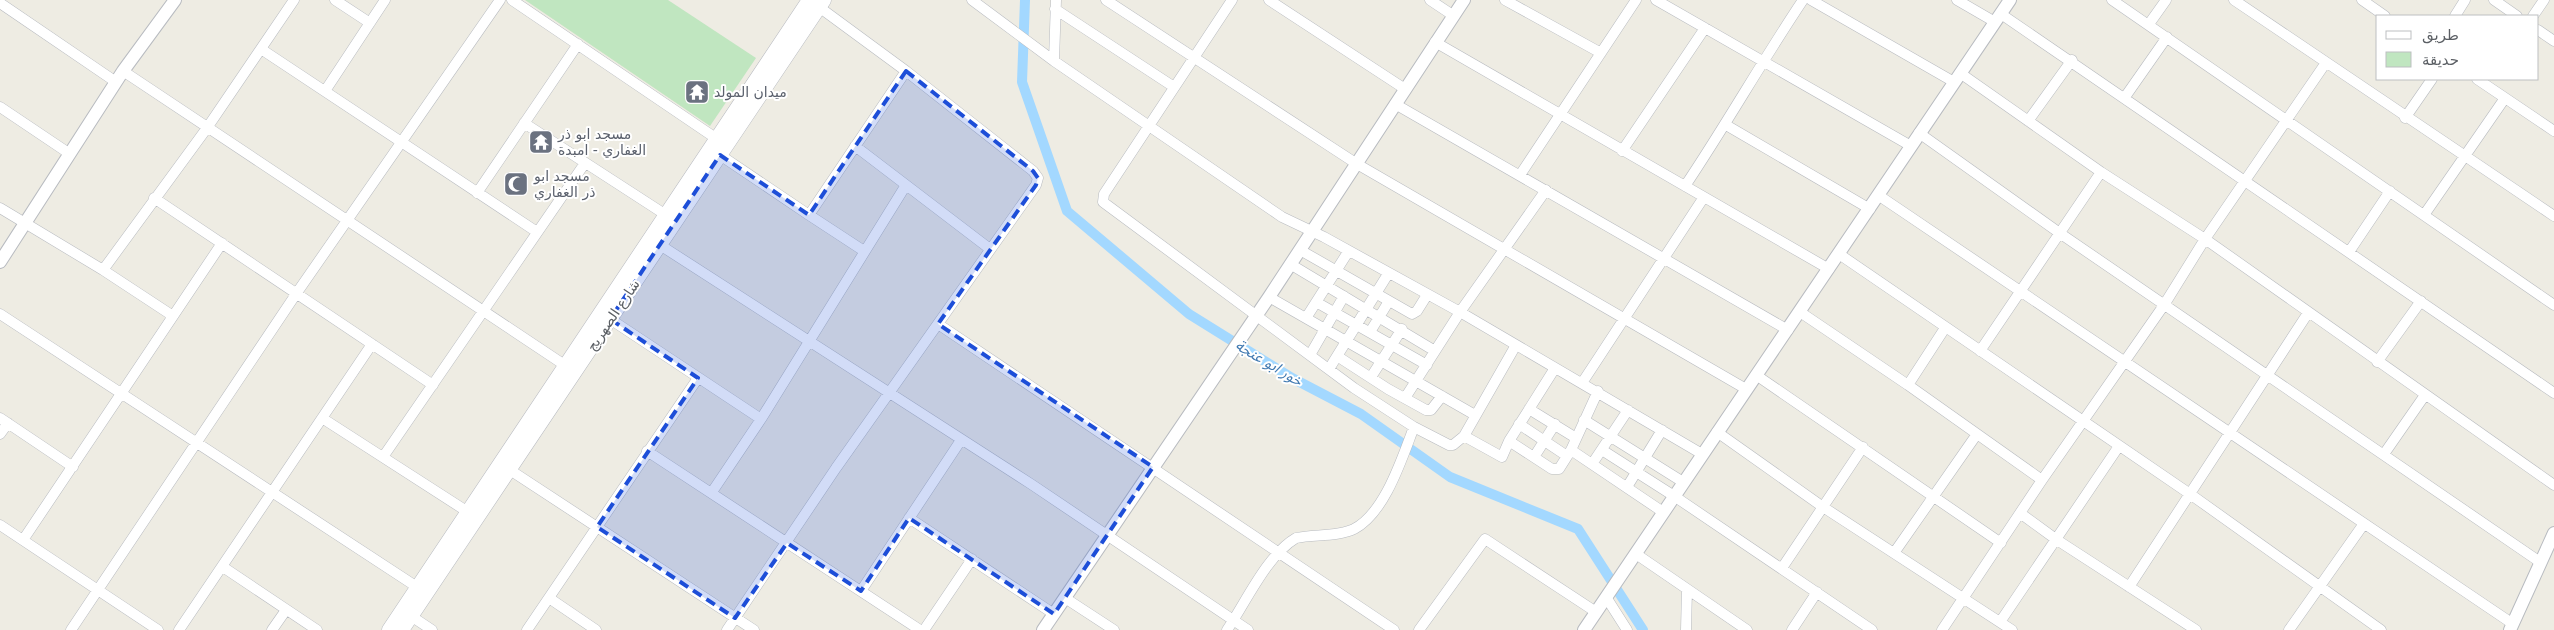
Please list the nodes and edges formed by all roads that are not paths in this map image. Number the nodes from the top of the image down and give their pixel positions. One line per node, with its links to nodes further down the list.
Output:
1 (175, 0): 52 (street)
2 (294, 0): 45 (street)
3 (335, 0): 37 (street)
4 (385, 0): 37 (street)
5 (500, 0): 76 (street)
6 (512, 0): 44 (street)
7 (972, 0): 50 (street)
8 (1106, 0): 47 (street)
9 (1232, 0): 47 (street)
10 (1269, 0): 59 (street)
11 (1430, 0): 35 (street)
12 (1464, 0): 35 (street)
13 (1505, 0): 46 (street)
14 (1636, 0): 46 (street)
15 (1656, 0): 39 (street)
16 (1803, 0): 48 (street)
17 (1810, 0): 54 (street)
18 (1957, 0): 36 (street)
19 (2010, 0): 36 (street)
20 (2112, 0): 38 (street)
21 (2166, 0): 38 (street)
22 (2234, 0): 30 (street)
23 (2465, 0): 32 (street)
24 (2494, 0): 33 (street)
25 (2544, 0): 34 (street)
26 (2366, 1): 31 (street)
27 (818, 2): 53 (street); 75 (main road, شارع الصهريج); 81 (main road, شارع الصهريج)
28 (0, 3): 57 (street)
29 (1055, 4): 50 (street); 58 (street)
30 (2248, 4): 51 (street)
31 (2384, 15)
32 (2455, 15)
33 (2516, 15)
34 (2534, 15)
35 (1454, 16): 43 (street)
36 (1998, 18): 49 (street); 54 (street)
37 (370, 23): 60 (street)
38 (2150, 24): 41 (street)
39 (1705, 28): 48 (street); 79 (street)
40 (2539, 31): 42 (street)
41 (2168, 37): 61 (street); 67 (street)
42 (2554, 41)
43 (1436, 42): 59 (street); 65 (street)
44 (578, 44): 69 (street); 75 (street)
45 (261, 48): 60 (street); 72 (street)
46 (1601, 53): 65 (street)
47 (1194, 57): 58 (street); 84 (street)
48 (1763, 59): 70 (street); 78 (street)
49 (2072, 60): 61 (street); 68 (street)
50 (1054, 61): 71 (street)
51 (2325, 64): 66 (street); 67 (street)
52 (123, 71): 57 (street); 72 (street)
53 (906, 71): 77 (street); 110 (street)
54 (1957, 77): 68 (street); 74 (street)
55 (2431, 80): 66 (street)
56 (2478, 80): 62 (street)
57 (116, 82): 80 (street)
58 (1174, 87): 71 (street)
59 (1405, 89): 63 (street)
60 (325, 90): 76 (street)
61 (2126, 97): 87 (street)
62 (2505, 98): 73 (street); 82 (street)
63 (1395, 104): 84 (street); 86 (street)
64 (0, 107): 80 (street)
65 (1560, 116): 79 (street); 86 (street)
66 (2405, 118): 82 (street)
67 (2287, 120): 87 (street); 91 (street)
68 (2028, 121): 85 (street)
69 (524, 123): 83 (street); 92 (street)
70 (1726, 125): 89 (street); 97 (street)
71 (1148, 127): 105 (street); 144 (street)
72 (207, 128): 95 (street); 102 (street)
73 (2554, 131)
74 (1919, 133): 78 (street); 106 (street)
75 (717, 138): 98 (main road, شارع الصهريج)
76 (402, 143): 92 (street); 102 (street)
77 (855, 146): 88 (street); 99 (street)
78 (1911, 146): 93 (street)
79 (1622, 151): 89 (street)
80 (70, 154): 103 (street)
81 (720, 155): 99 (street); 109 (main road, شارع الصهريج)
82 (2464, 158): 100 (street); 101 (street)
83 (585, 163): 98 (street); 104 (street)
84 (1356, 164): 105 (street); 112 (street)
85 (2101, 172): 106 (street); 107 (street)
86 (1520, 175): 90 (street)
87 (2246, 180): 107 (street); 115 (street)
88 (906, 185): 110 (street); 113 (street)
89 (1685, 186): 94 (street)
90 (1546, 190): 112 (street); 117 (street)
91 (2390, 191): 100 (street); 115 (street)
92 (477, 193): 104 (street)
93 (1878, 195): 97 (street); 125 (street)
94 (1704, 197): 117 (street); 120 (street)
95 (154, 198): 108 (street); 121 (street)
96 (0, 208): 103 (street)
97 (1870, 209): 116 (street)
98 (666, 215): 170 (main road, شارع الصهريج)
99 (809, 215): 113 (street)
100 (2424, 215): 135 (street)
101 (2554, 216)
102 (346, 221): 127 (street); 138 (street)
103 (26, 225): 118 (street); 121 (street)
104 (538, 232): 138 (street)
105 (1312, 232): 111 (street); 114 (street)
106 (2061, 234): 125 (street); 134 (street)
107 (2205, 239): 134 (street); 142 (street)
108 (222, 244): 127 (street); 145 (street)
109 (660, 245): 148 (main road, شارع الصهريج); 157 (street)
110 (990, 249): 150 (street)
111 (1300, 250): 119 (street); 122 (street)
112 (1504, 250): 140 (street); 149 (street)
113 (864, 251): 157 (street)
114 (1348, 252): 122 (street); 123 (street)
115 (2349, 252): 132 (street)
116 (1839, 254): 120 (street); 153 (street)
117 (1665, 257): 149 (street); 155 (street)
118 (0, 262)
119 (1290, 264): 124 (street); 130 (street)
120 (1829, 269): 141 (street)
121 (103, 270): 145 (street)
122 (1336, 270): 124 (street); 126 (street)
123 (1388, 274): 126 (street); 128 (street)
124 (1325, 286): 129 (street); 133 (street)
125 (2021, 291): 163 (street); 167 (street)
126 (1376, 293): 131 (street); 136 (street)
127 (296, 294): 159 (street); 213 (street)
128 (1427, 294): 137 (street); 140 (street)
129 (1344, 296): 136 (street); 139 (street)
130 (1269, 297): 144 (street); 147 (street)
131 (1390, 301): 137 (street); 146 (street)
132 (2421, 301): 168 (street); 185 (street)
133 (1316, 302): 139 (street); 147 (street)
134 (2164, 305): 167 (street); 174 (street)
135 (2554, 305)
136 (1366, 309): 146 (street); 151 (street)
137 (1404, 309): 152 (street)
138 (482, 311): 170 (street); 179 (street)
139 (1334, 312): 151 (street); 154 (street)
140 (1460, 312): 161 (street); 162 (street)
141 (1800, 312): 155 (street); 181 (street)
142 (2308, 313): 168 (street); 174 (street)
143 (0, 314): 183 (street)
144 (1257, 314): 164 (street); 226 (street)
145 (174, 316): 183 (street)
146 (1380, 316): 152 (street); 156 (street)
147 (1306, 318): 154 (street)
148 (610, 319): 176 (street); 227 (main road, شارع الصهريج)
149 (1624, 319): 178 (street); 182 (street)
150 (938, 324): 186 (street); 226 (street)
151 (1357, 324): 156 (street); 158 (street)
152 (1398, 327): 160 (street); 162 (street)
153 (1945, 328): 163 (street); 181 (street)
154 (1324, 329): 158 (street); 164 (street)
155 (1788, 330): 173 (street)
156 (1370, 332): 160 (street)
157 (810, 341): 186 (street); 195 (street)
158 (1346, 341): 165 (street); 166 (street)
159 (372, 344): 179 (street); 194 (street)
160 (1392, 345): 166 (street); 169 (street)
161 (1516, 346): 171 (street); 193 (street)
162 (1435, 351): 169 (street)
163 (1980, 351): 198 (street)
164 (1310, 354): 172 (street)
165 (1337, 356): 172 (street); 175 (street)
166 (1381, 362): 175 (street); 177 (street)
167 (2124, 362): 198 (street); 204 (street)
168 (2377, 362): 187 (street)
169 (1427, 365): 177 (street)
170 (566, 366): 239 (main road, شارع الصهريج)
171 (1555, 368): 178 (street); 191 (street)
172 (1329, 370): 190 (street)
173 (1756, 375): 182 (street); 215 (street)
174 (2267, 375): 204 (street); 220 (street)
175 (1371, 377): 180 (street)
176 (698, 378): 195 (street); 217 (street)
177 (1416, 381): 188 (street); 189 (street)
178 (1582, 383): 184 (street)
179 (433, 385): 221 (street)
180 (1382, 385): 189 (street); 190 (street)
181 (1908, 385): 206 (street)
182 (1746, 389): 203 (street)
183 (122, 392): 213 (street); 225 (street)
184 (1598, 392): 192 (street); 196 (street)
185 (2554, 392)
186 (888, 393): 210 (street); 250 (street)
187 (2425, 395): 220 (street); 231 (street)
188 (1442, 396): 189 (street); 193 (street)
189 (1405, 398)
190 (1372, 400): 201 (street)
191 (1529, 409): 199 (street); 200 (street)
192 (1628, 410): 202 (street); 208 (street)
193 (1476, 415): 207 (street)
194 (322, 418): 221 (street); 233 (street)
195 (761, 419): 234 (street)
196 (1584, 420): 208 (street); 209 (street)
197 (4, 421): 205 (street); 225 (street)
198 (2083, 422): 214 (street); 229 (street)
199 (1519, 424): 211 (street); 212 (street)
200 (1555, 424): 209 (street); 212 (street)
201 (1414, 427): 207 (street); 252 (street)
202 (1662, 430): 219 (street); 223 (street)
203 (1717, 432): 219 (street); 238 (street)
204 (2229, 433): 235 (street); 243 (street)
205 (0, 434)
206 (1977, 434): 229 (street); 237 (street)
207 (1464, 436): 211 (street)
208 (1611, 437): 216 (street); 223 (street)
209 (1576, 438): 218 (street)
210 (961, 440): 242 (street); 247 (street)
211 (1509, 441): 222 (street)
212 (1544, 441): 218 (street); 222 (street)
213 (197, 442): 233 (street); 262 (street)
214 (2119, 446): 235 (street); 249 (street)
215 (1863, 447): 237 (street); 238 (street)
216 (1602, 450): 224 (street); 228 (street)
217 (647, 451): 234 (street); 245 (street)
218 (1569, 453): 222 (street); 224 (street)
219 (1702, 454): 230 (street)
220 (2384, 454): 256 (street)
221 (383, 457): 239 (street)
222 (1534, 457)
223 (1645, 458): 228 (street); 230 (street)
224 (1592, 464): 232 (street)
225 (73, 467): 248 (street)
226 (1154, 467): 247 (street); 252 (street)
227 (510, 470): 245 (street); 273 (main road, شارع الصهريج)
228 (1636, 472): 232 (street); 236 (street)
229 (2042, 480): 241 (street)
230 (1684, 482): 236 (street)
231 (2554, 484)
232 (1627, 487): 240 (street)
233 (273, 492): 257 (street); 260 (street)
234 (712, 492): 250 (street)
235 (2190, 494): 259 (street); 261 (street)
236 (1674, 496): 240 (street); 258 (street)
237 (1934, 496): 251 (street); 253 (street)
238 (1823, 507): 253 (street); 258 (street)
239 (468, 512): 260 (main road, شارع الصهريج)
240 (1663, 512): 254 (street)
241 (2020, 513): 249 (street); 251 (street)
242 (909, 518): 255 (street); 264 (street)
243 (2363, 524): 261 (street); 277 (street)
244 (0, 525): 248 (street)
245 (598, 527): 267 (street); 274 (street)
246 (2554, 532): 256 (street)
247 (1108, 534): 268 (street); 275 (street)
248 (23, 540): 262 (street)
249 (2057, 540): 259 (street); 276 (street)
250 (787, 543): 264 (street); 274 (street)
251 (2000, 543): 269 (street)
252 (1278, 553): 275 (street); 296 (street)
253 (1894, 553): 269 (street)
254 (1636, 554): 263 (street); 265 (street)
255 (972, 559): 272 (street); 291 (street)
256 (2540, 562): 277 (street)
257 (223, 567): 270 (street); 280 (street)
258 (1782, 568): 266 (street)
259 (2129, 586): 306 (street)
260 (417, 587): 283 (main road, شارع الصهريج)
261 (2319, 588): 307 (street); 308 (street)
262 (98, 590): 278 (street); 279 (street)
263 (1687, 590): 300 (street); 301 (street)
264 (861, 592): 290 (street)
265 (1610, 592): 271 (street); 299 (street)
266 (1818, 592): 302 (street); 303 (street)
267 (549, 598): 286 (street); 287 (street)
268 (1065, 598): 272 (street); 293 (street)
269 (1964, 599): 276 (street); 304 (street)
270 (286, 610): 281 (street); 282 (street)
271 (1596, 612): 297 (street); 298 (street)
272 (1054, 614): 292 (street)
273 (411, 616): 284 (main road, شارع الصهريج); 285 (street)
274 (735, 618): 288 (street); 289 (street)
275 (1234, 620): 294 (street); 295 (street)
276 (2000, 622): 305 (street)
277 (2512, 627)
278 (71, 630)
279 (158, 630)
280 (179, 630)
281 (272, 630)
282 (317, 630)
283 (389, 630)
284 (402, 630)
285 (432, 630)
286 (527, 630)
287 (596, 630)
288 (727, 630)
289 (754, 630)
290 (920, 630)
291 (924, 630)
292 (1043, 630)
293 (1114, 630)
294 (1227, 630)
295 (1248, 630)
296 (1394, 630)
297 (1419, 630)
298 (1584, 630)
299 (1626, 630)
300 (1686, 630)
301 (1747, 630)
302 (1792, 630)
303 (1872, 630)
304 (1942, 630)
305 (2012, 630)
306 (2196, 630)
307 (2289, 630)
308 (2381, 630)

